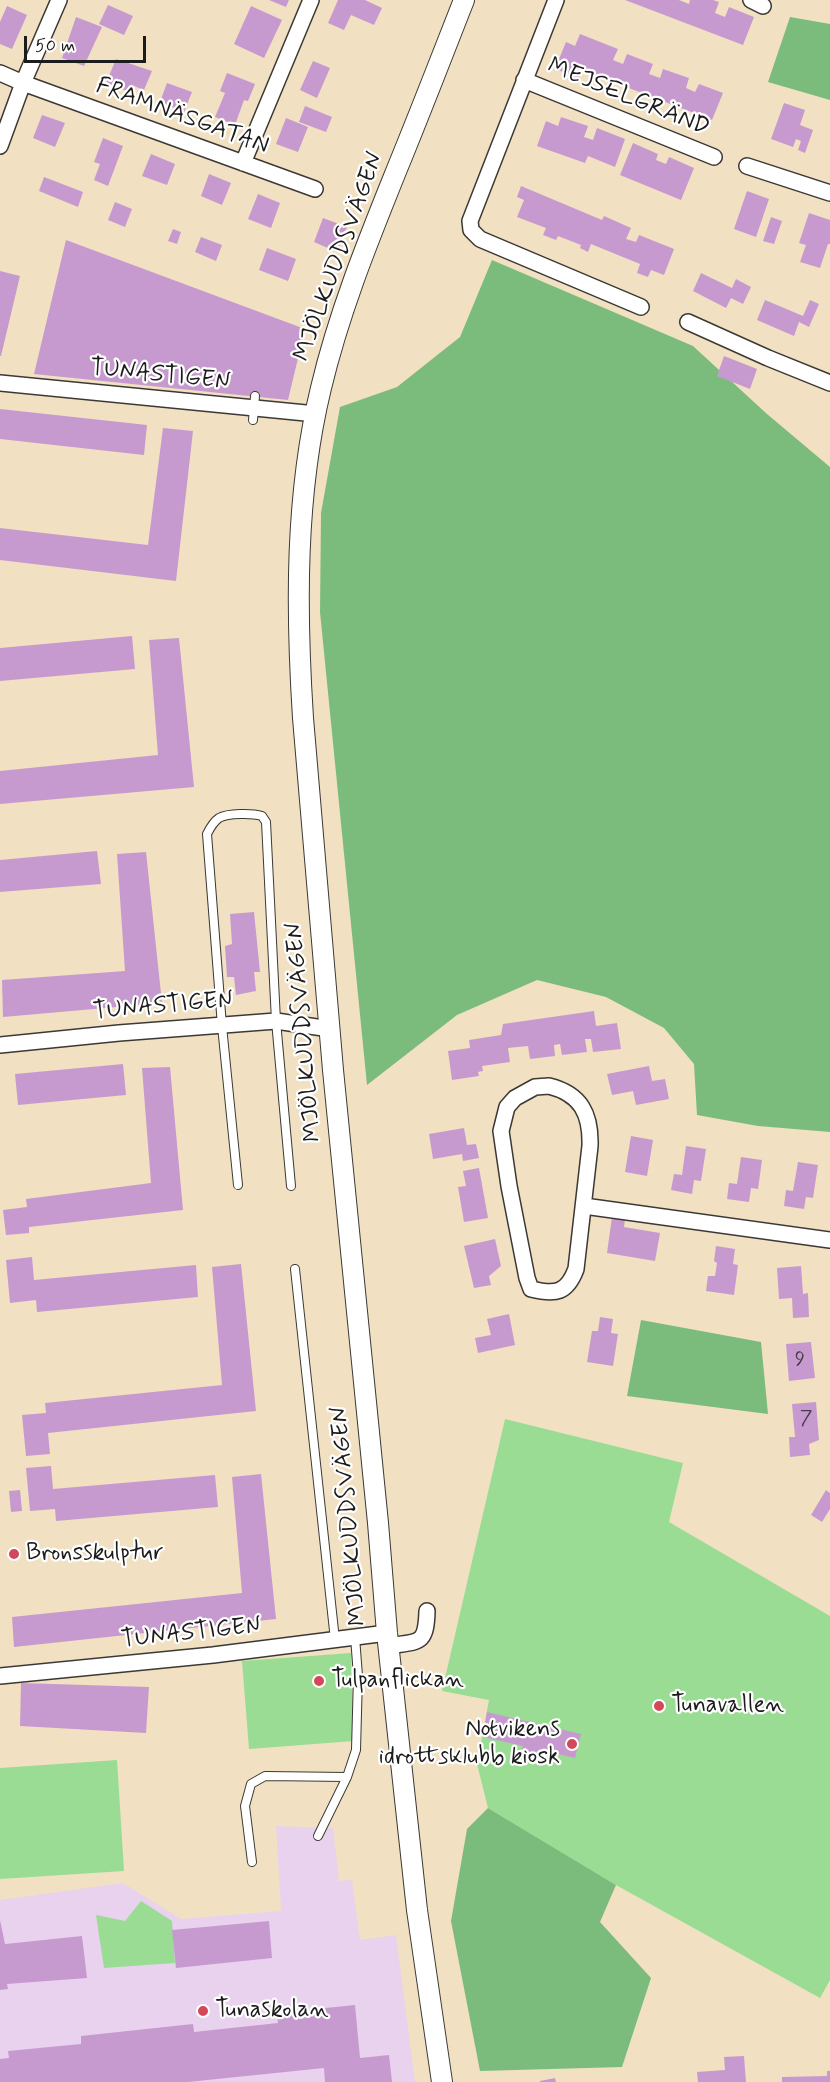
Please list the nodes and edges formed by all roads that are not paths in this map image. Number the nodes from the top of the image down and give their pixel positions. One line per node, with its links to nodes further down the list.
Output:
1 (59, 0): 7 (street)
2 (311, 0): 10 (street)
3 (464, 0): 18 (street, MJÖLKUDDSVÄGEN)
4 (556, 0): 6 (street)
5 (0, 73): 7 (street, FRAMNÄSGATAN)
6 (524, 80): 9 (street, MEJSELGRÄND); 14 (street)
7 (23, 83): 8 (street); 10 (street, FRAMNÄSGATAN)
8 (0, 146)
9 (714, 157)
10 (243, 163): 12 (street, FRAMNÄSGATAN)
11 (747, 166): 13 (street)
12 (315, 189)
13 (830, 193)
14 (641, 307)
15 (688, 322): 17 (street)
16 (0, 383): 18 (street, TUNASTIGEN)
17 (830, 383)
18 (316, 414): 21 (street, MJÖLKUDDSVÄGEN)
19 (276, 1021): 20 (street, TUNASTIGEN); 20 (lane); 21 (street, TUNASTIGEN); 24 (lane)
20 (222, 1026): 22 (street, TUNASTIGEN); 23 (lane)
21 (330, 1029): 30 (street, MJÖLKUDDSVÄGEN)
22 (0, 1045)
23 (238, 1185)
24 (291, 1186)
25 (584, 1206): 25 (street); 26 (street)
26 (830, 1240)
27 (295, 1269): 31 (lane)
28 (427, 1611): 30 (street, TUNASTIGEN)
29 (355, 1637): 30 (street, TUNASTIGEN); 31 (street, TUNASTIGEN); 33 (lane)
30 (387, 1639): 36 (street, MJÖLKUDDSVÄGEN)
31 (335, 1640): 32 (street, TUNASTIGEN)
32 (0, 1676)
33 (346, 1777): 34 (lane); 35 (lane)
34 (318, 1836)
35 (252, 1862)
36 (442, 2082)

